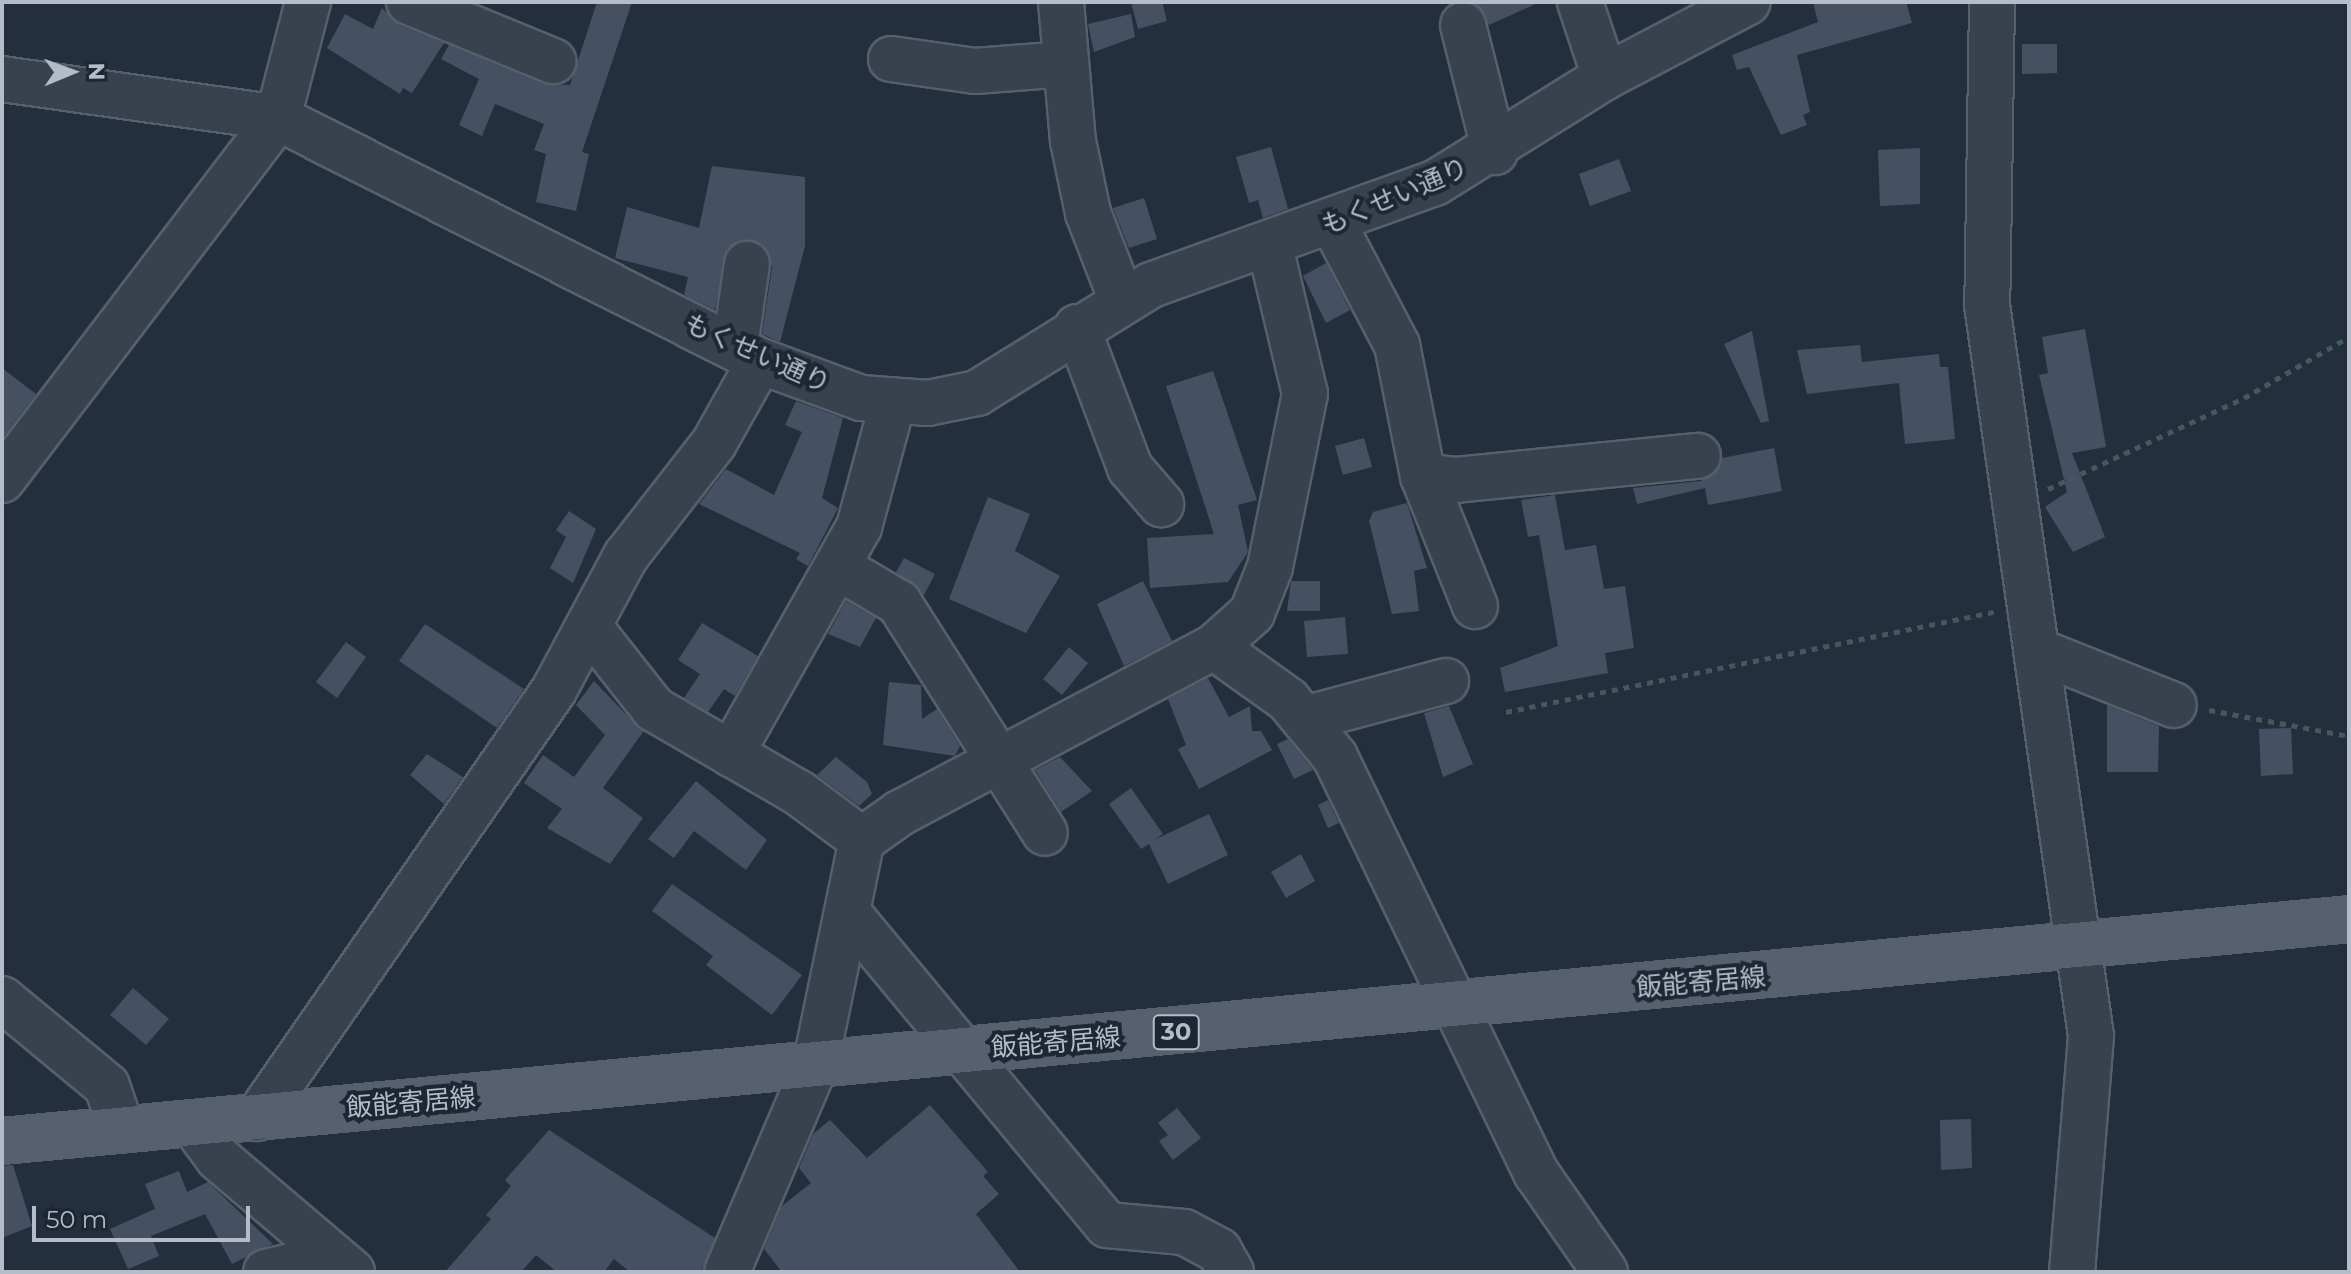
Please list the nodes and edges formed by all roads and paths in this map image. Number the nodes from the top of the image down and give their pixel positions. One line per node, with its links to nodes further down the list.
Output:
1 (308, 2): 13 (street)
2 (409, 2): 9 (street)
3 (1061, 2): 10 (street)
4 (1580, 2): 11 (street)
5 (1748, 2): 11 (street, もくせい通り)
6 (1992, 2): 27 (street)
7 (1463, 25): 14 (street)
8 (891, 59): 10 (street)
9 (553, 61)
10 (1066, 64): 18 (street)
11 (1605, 77): 14 (street, もくせい通り)
12 (2, 79): 13 (street, もくせい通り)
13 (278, 118): 21 (street, もくせい通り); 25 (street)
14 (1495, 152): 15 (street, もくせい通り)
15 (1334, 225): 16 (street, もくせい通り); 24 (street)
16 (1270, 247): 18 (street, もくせい通り); 32 (street)
17 (747, 264): 21 (street)
18 (1121, 298): 19 (street, もくせい通り)
19 (1077, 327): 22 (street, もくせい通り); 26 (street)
20 (2349, 337): 27 (path)
21 (748, 354): 22 (street, もくせい通り); 31 (street)
22 (893, 402): 28 (street)
23 (1698, 456): 24 (street)
24 (1423, 476): 29 (street)
25 (2, 480)
26 (1161, 504)
27 (2015, 504): 30 (street)
28 (838, 567): 39 (street); 40 (street)
29 (1475, 606)
30 (2030, 606): 33 (street); 36 (path)
31 (590, 628): 39 (street); 50 (street)
32 (1214, 647): 37 (street); 40 (street)
33 (2038, 651): 35 (street); 45 (street)
34 (1446, 681): 37 (street)
35 (2174, 705): 38 (path)
36 (1506, 712)
37 (1304, 719): 47 (street)
38 (2349, 736)
39 (731, 754): 42 (street)
40 (996, 763): 41 (street); 42 (street)
41 (1045, 833)
42 (862, 840): 43 (street)
43 (848, 913): 48 (street); 49 (street)
44 (2349, 919): 45 (main road, 飯能寄居線 / 30)
45 (2082, 948): 47 (main road, 飯能寄居線 / 30); 59 (street)
46 (2, 999): 52 (street)
47 (1451, 1006): 48 (main road, 飯能寄居線 / 30); 58 (street)
48 (966, 1052): 49 (main road, 飯能寄居線 / 30); 57 (street)
49 (815, 1066): 50 (main road, 飯能寄居線 / 30); 56 (street)
50 (257, 1118): 51 (main road, 飯能寄居線 / 30)
51 (193, 1124): 52 (main road, 飯能寄居線 / 30); 54 (street)
52 (122, 1130): 53 (main road, 飯能寄居線 / 30)
53 (2, 1141)
54 (342, 1264): 55 (street)
55 (266, 1272)
56 (727, 1272)
57 (1231, 1272)
58 (1605, 1272)
59 (2072, 1272)

